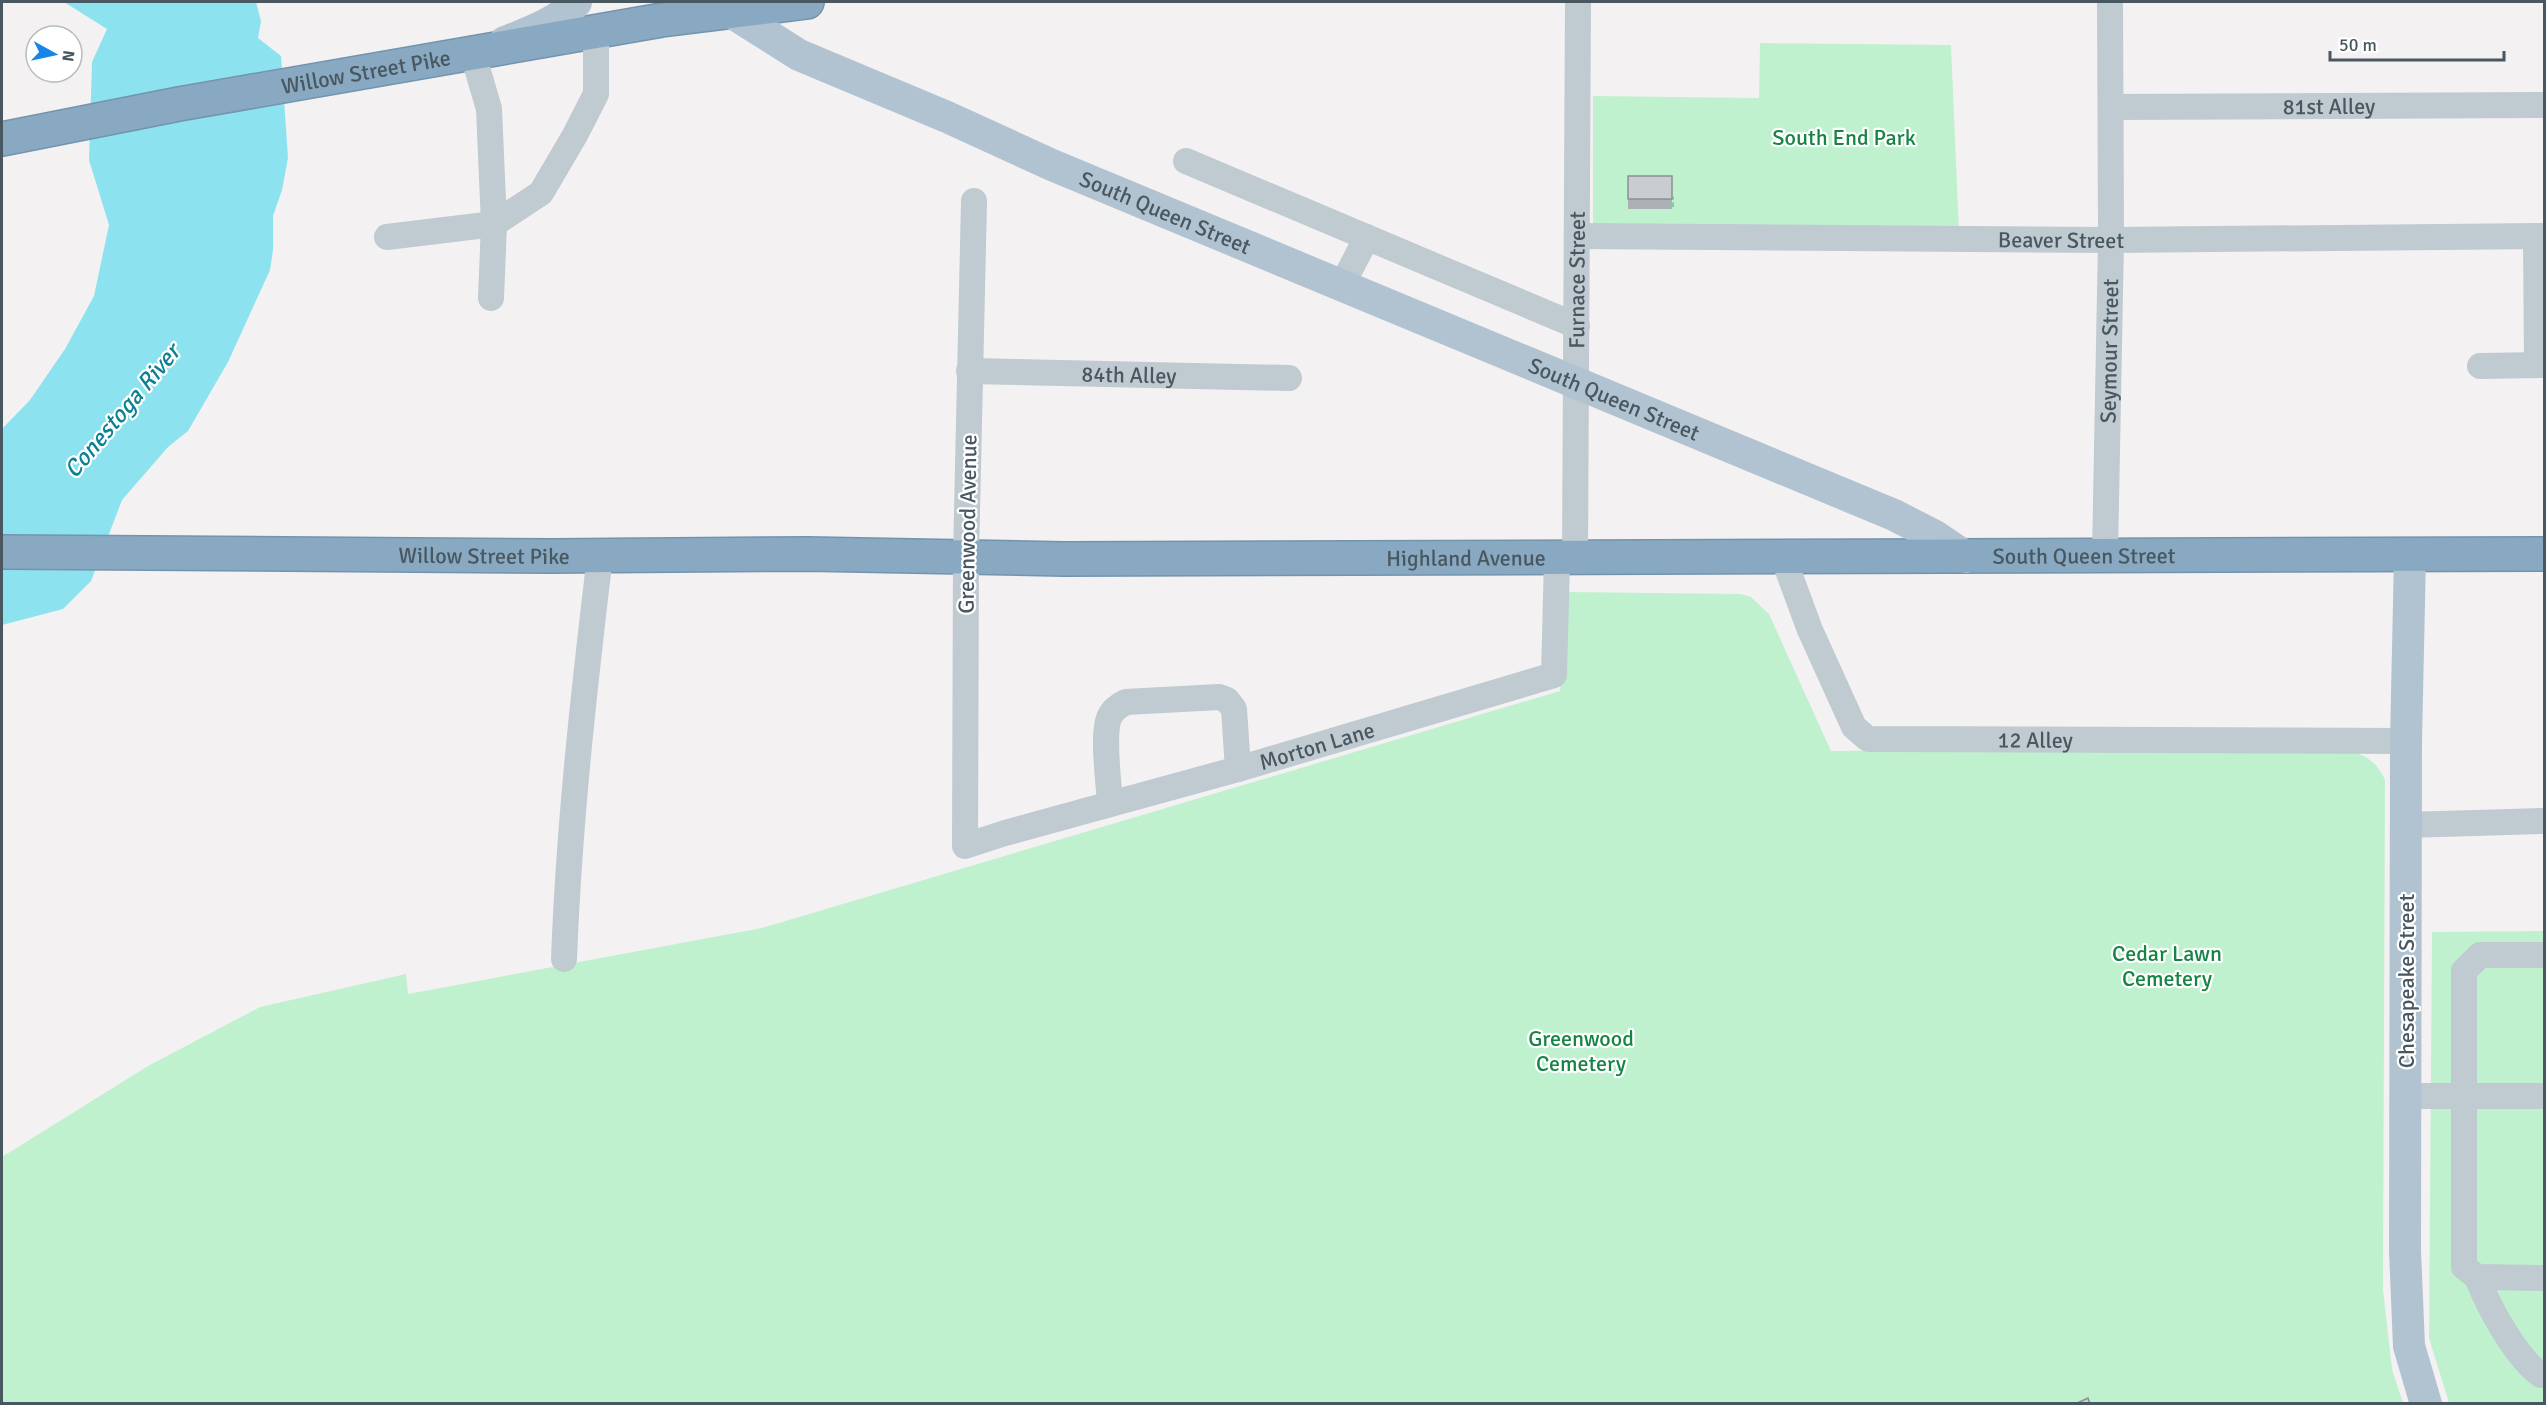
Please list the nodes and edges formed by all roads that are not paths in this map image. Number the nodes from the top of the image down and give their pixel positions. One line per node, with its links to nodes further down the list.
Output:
1 (576, 2): 7 (main road)
2 (807, 2): 5 (highway, Willow Street Pike)
3 (1578, 2): 14 (street, Furnace Street)
4 (2110, 2): 9 (street, Seymour Street)
5 (726, 5): 6 (highway, Willow Street Pike); 19 (main road, South Queen Street)
6 (596, 32): 7 (highway, Willow Street Pike); 13 (street)
7 (473, 54): 10 (highway, Willow Street Pike); 13 (street)
8 (2544, 105): 9 (street, 81st Alley)
9 (2111, 107): 18 (street, Seymour Street)
10 (2, 139)
11 (1186, 160): 17 (street)
12 (974, 201): 24 (street, Greenwood Avenue)
13 (494, 224): 16 (street); 20 (street)
14 (1578, 236): 18 (street, Beaver Street); 21 (street, Furnace Street)
15 (2540, 236): 18 (street, Beaver Street); 22 (street)
16 (387, 237)
17 (1367, 237): 19 (street); 21 (street)
18 (2111, 240): 29 (street, Seymour Street)
19 (1342, 285): 26 (main road, South Queen Street)
20 (490, 298)
21 (1577, 326): 26 (street, Furnace Street)
22 (2541, 365): 23 (street)
23 (2480, 366)
24 (969, 371): 25 (street, 84th Alley); 31 (street, Greenwood Avenue)
25 (1289, 378)
26 (1577, 382): 34 (main road, South Queen Street); 35 (street, Furnace Street)
27 (2, 552): 30 (highway, Willow Street Pike)
28 (2544, 554): 32 (highway, South Queen Street)
29 (2105, 555): 32 (highway, South Queen Street); 34 (highway, South Queen Street)
30 (600, 556): 31 (highway, Willow Street Pike); 43 (street)
31 (966, 556): 35 (highway, Highland Avenue); 41 (street, Greenwood Avenue)
32 (2410, 556): 36 (main road, Chesapeake Street)
33 (1783, 557): 34 (highway, Highland Avenue); 35 (highway, Highland Avenue); 36 (street, 12 Alley)
34 (1966, 557)
35 (1566, 558): 37 (street, Morton Lane)
36 (2406, 741): 40 (main road, Chesapeake Street)
37 (1238, 769): 38 (street, Morton Lane); 38 (street)
38 (1110, 804): 41 (street, Morton Lane)
39 (2544, 821): 40 (street)
40 (2406, 825): 44 (main road, Chesapeake Street)
41 (965, 846)
42 (2544, 955): 45 (street)
43 (564, 959)
44 (2406, 1096): 45 (street); 50 (main road, Chesapeake Street)
45 (2464, 1096): 46 (street); 47 (street)
46 (2544, 1096)
47 (2477, 1277): 48 (street); 49 (street)
48 (2544, 1278)
49 (2544, 1374)
50 (2426, 1404)

